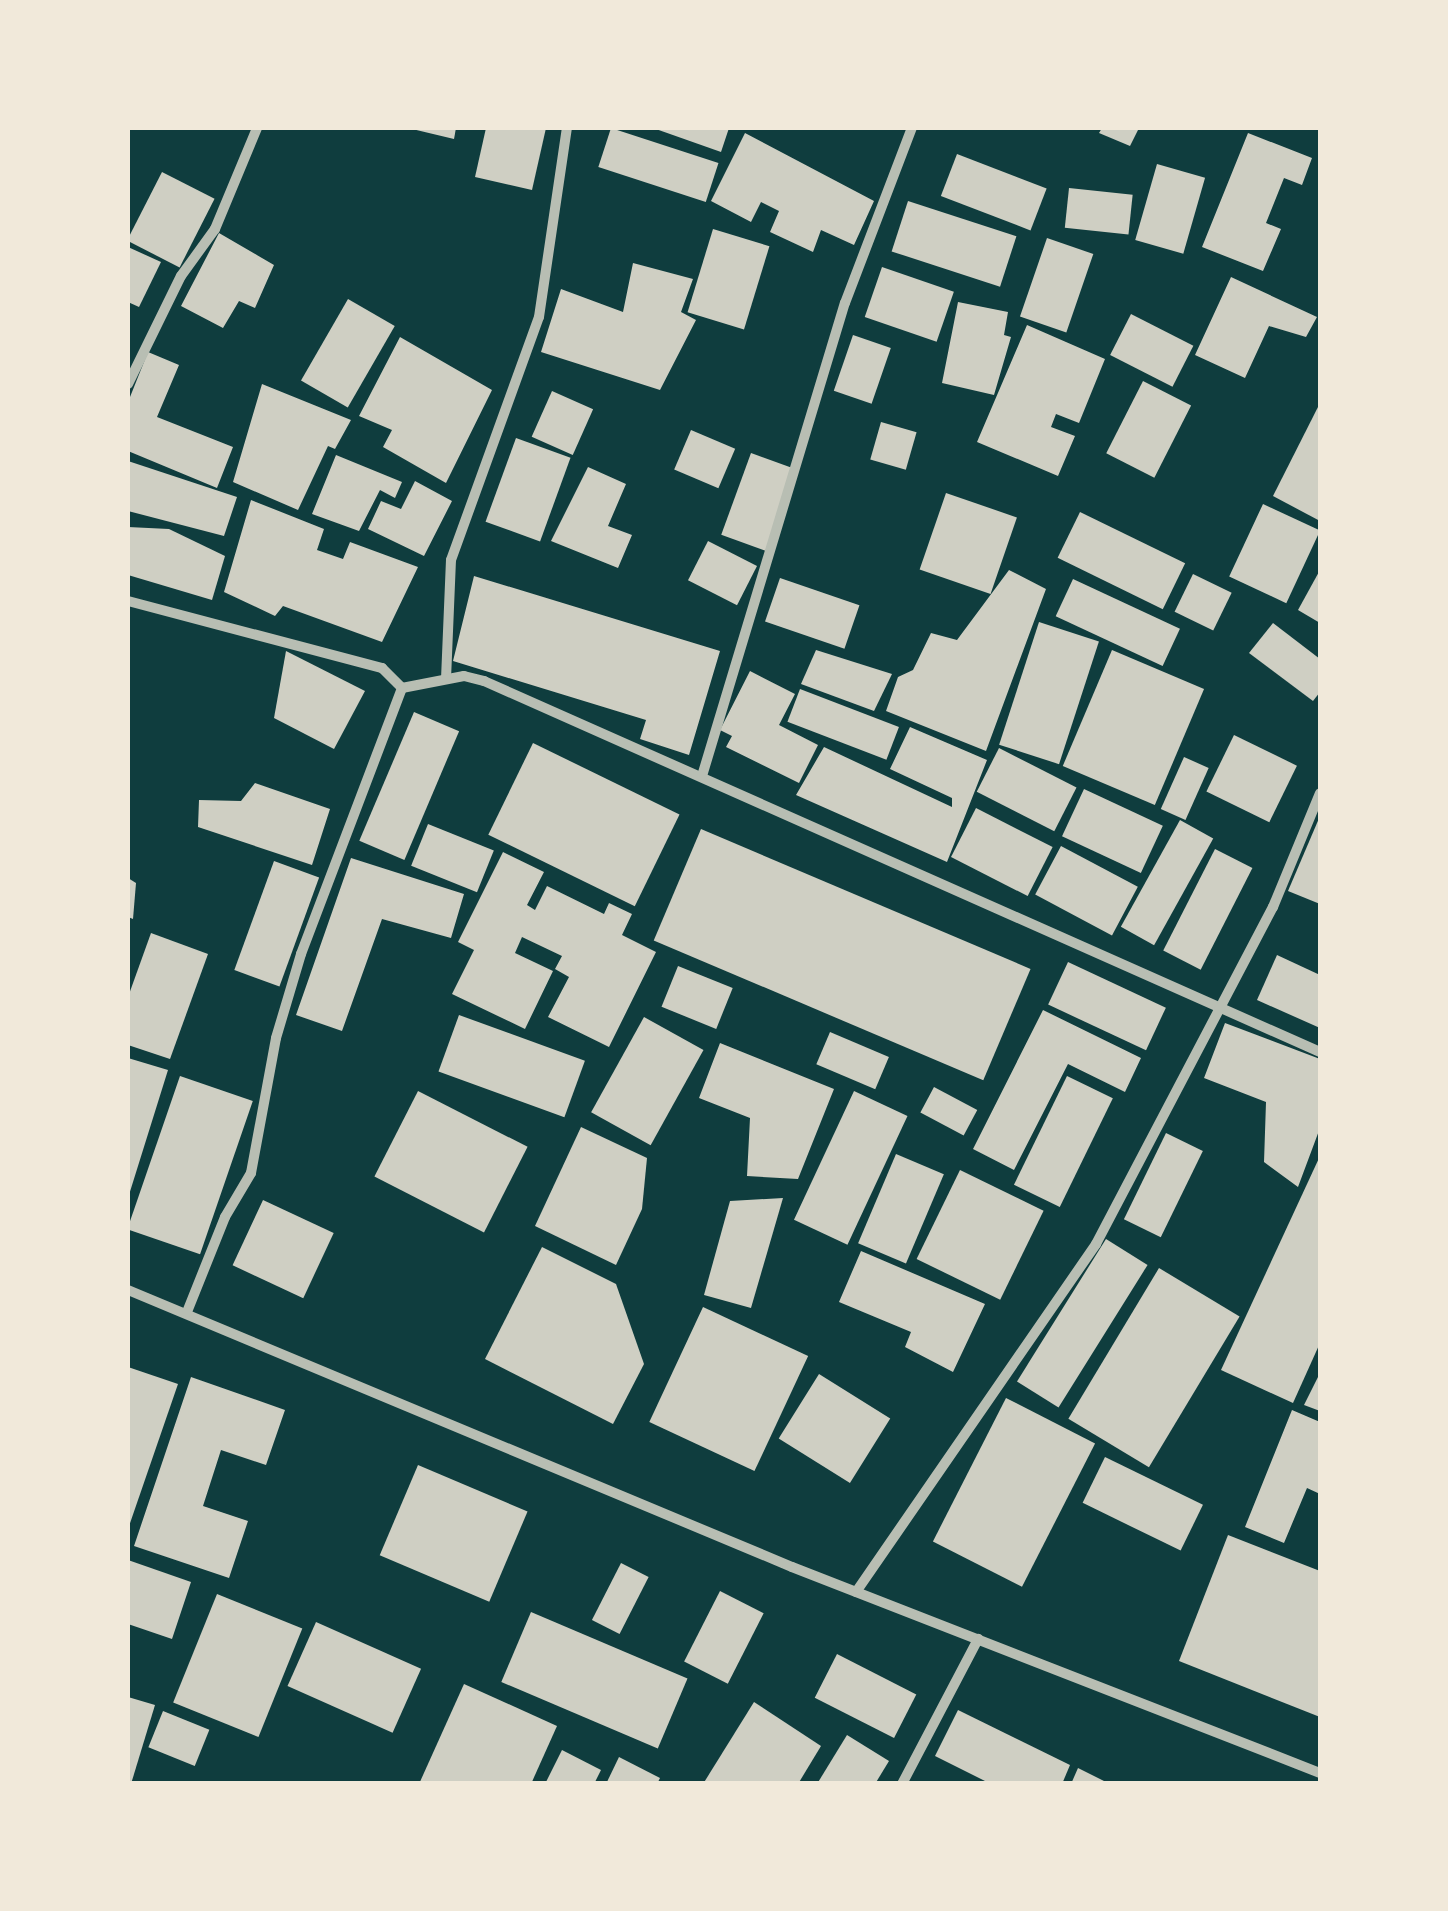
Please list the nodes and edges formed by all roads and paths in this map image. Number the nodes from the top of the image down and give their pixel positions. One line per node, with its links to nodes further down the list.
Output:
1 (257, 128): 4 (street)
2 (567, 128): 6 (street)
3 (912, 128): 8 (street)
4 (128, 384)
5 (128, 600): 7 (street)
6 (446, 679): 7 (street); 8 (street)
7 (402, 688): 13 (street)
8 (702, 776): 10 (street)
9 (1320, 793): 10 (street)
10 (1222, 1007): 11 (street); 14 (street)
11 (1320, 1052)
12 (128, 1290): 13 (street)
13 (186, 1312): 14 (street)
14 (856, 1592): 15 (street)
15 (978, 1639): 16 (street); 17 (street)
16 (1320, 1772)
17 (902, 1784)

